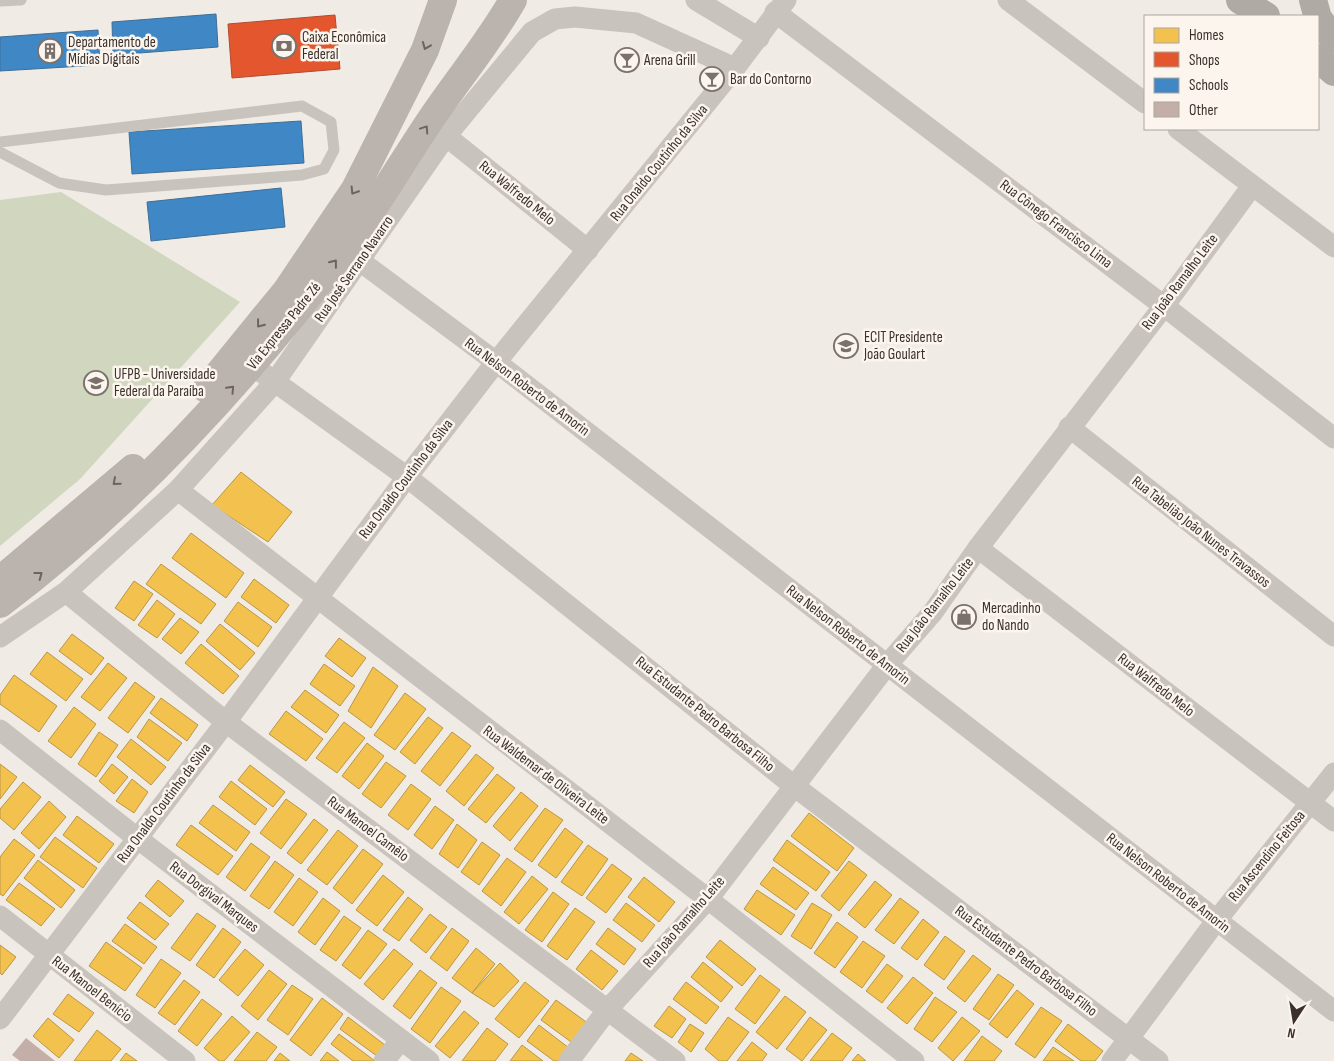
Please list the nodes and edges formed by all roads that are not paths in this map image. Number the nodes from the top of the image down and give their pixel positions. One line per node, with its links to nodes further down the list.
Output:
1 (21, 0): 7 (lane)
2 (443, 0): 36 (main road, Via Expressa Padre Zé, one-way to 36)
3 (513, 0): 29 (main road, Via Expressa Padre Zé, one-way to 3)
4 (1008, 0): 18 (street)
5 (1240, 0): 10 (highway)
6 (1314, 0): 11 (highway)
7 (0, 1)
8 (702, 2): 13 (street)
9 (781, 6): 13 (street, Rua Onaldo Coutinho da Silva); 27 (street, Rua Cônego Francisco Lima)
10 (1264, 15)
11 (1317, 15)
12 (1319, 19): 14 (highway)
13 (759, 38): 16 (street, Rua Onaldo Coutinho da Silva)
14 (1334, 39)
15 (1319, 59): 17 (highway)
16 (735, 68): 20 (street, Rua José Serrano Navarro); 25 (street, Rua Onaldo Coutinho da Silva)
17 (1334, 72)
18 (1144, 102)
19 (1179, 130): 23 (street)
20 (446, 136): 25 (street, Rua Walfredo Melo); 26 (street, Rua José Serrano Navarro)
21 (0, 142): 22 (lane)
22 (0, 152)
23 (1252, 186): 24 (street); 27 (street, Rua João Ramalho Leite)
24 (1334, 247)
25 (588, 250): 28 (street, Rua Onaldo Coutinho da Silva)
26 (360, 260): 28 (street, Rua Nelson Roberto de Amorin); 30 (street, Rua José Serrano Navarro)
27 (1164, 306): 31 (street, Rua João Ramalho Leite); 32 (street, Rua Cônego Francisco Lima)
28 (496, 362): 33 (street, Rua Onaldo Coutinho da Silva); 42 (street, Rua Nelson Roberto de Amorin)
29 (253, 366): 30 (street, Rua Estudante Pedro Barbosa Filho); 39 (main road, Via Expressa Padre Zé, one-way to 29)
30 (274, 382): 33 (street, Rua Estudante Pedro Barbosa Filho); 34 (street, Rua José Serrano Navarro)
31 (1069, 427): 35 (street, Rua João Ramalho Leite); 40 (street, Rua Tabelião João Nunes Travassos)
32 (1334, 438)
33 (407, 477): 38 (street, Rua Onaldo Coutinho da Silva); 46 (street, Rua Estudante Pedro Barbosa Filho)
34 (178, 490): 37 (street, Rua José Serrano Navarro); 38 (street, Rua Waldemar de Oliveira Leite)
35 (978, 548): 42 (street, Rua João Ramalho Leite); 47 (street, Rua Walfredo Melo)
36 (0, 580)
37 (66, 592): 41 (street, Rua José Serrano Navarro); 43 (street, Rua Manoel Camêlo)
38 (316, 599): 43 (street, Rua Onaldo Coutinho da Silva); 50 (street, Rua Waldemar de Oliveira Leite)
39 (0, 604)
40 (1334, 636)
41 (0, 637)
42 (887, 665): 46 (street, Rua João Ramalho Leite); 52 (street, Rua Nelson Roberto de Amorin)
43 (226, 722): 49 (street, Rua Onaldo Coutinho da Silva); 54 (street, Rua Manoel Camêlo)
44 (0, 730): 49 (street, Rua Dorgival Marques)
45 (1334, 773): 47 (street, Rua Ascendino Feitosa)
46 (794, 786): 50 (street, Rua João Ramalho Leite); 57 (street, Rua Estudante Pedro Barbosa Filho)
47 (1310, 803): 48 (street, Rua Walfredo Melo); 52 (street, Rua Ascendino Feitosa)
48 (1334, 821)
49 (137, 838): 53 (street, Rua Onaldo Coutinho da Silva); 58 (street, Rua Dorgival Marques)
50 (708, 899): 54 (street, Rua João Ramalho Leite); 64 (street, Rua Waldemar de Oliveira Leite)
51 (0, 916): 53 (street, Rua Manoel Benício)
52 (1216, 921): 55 (street, Rua Nelson Roberto de Amorin); 57 (street, Rua Ascendino Feitosa)
53 (49, 955): 56 (street, Rua Onaldo Coutinho da Silva); 59 (street, Rua Manoel Benício)
54 (608, 1009): 62 (street, Rua João Ramalho Leite); 63 (street, Rua Manoel Camêlo)
55 (1334, 1011)
56 (0, 1019)
57 (1129, 1038): 65 (street, Rua Ascendino Feitosa); 66 (street, Rua Estudante Pedro Barbosa Filho)
58 (402, 1040): 60 (street); 61 (street, Rua Dorgival Marques)
59 (185, 1061)
60 (384, 1061)
61 (429, 1061)
62 (569, 1061)
63 (675, 1061)
64 (914, 1061)
65 (1112, 1061)
66 (1158, 1061)

